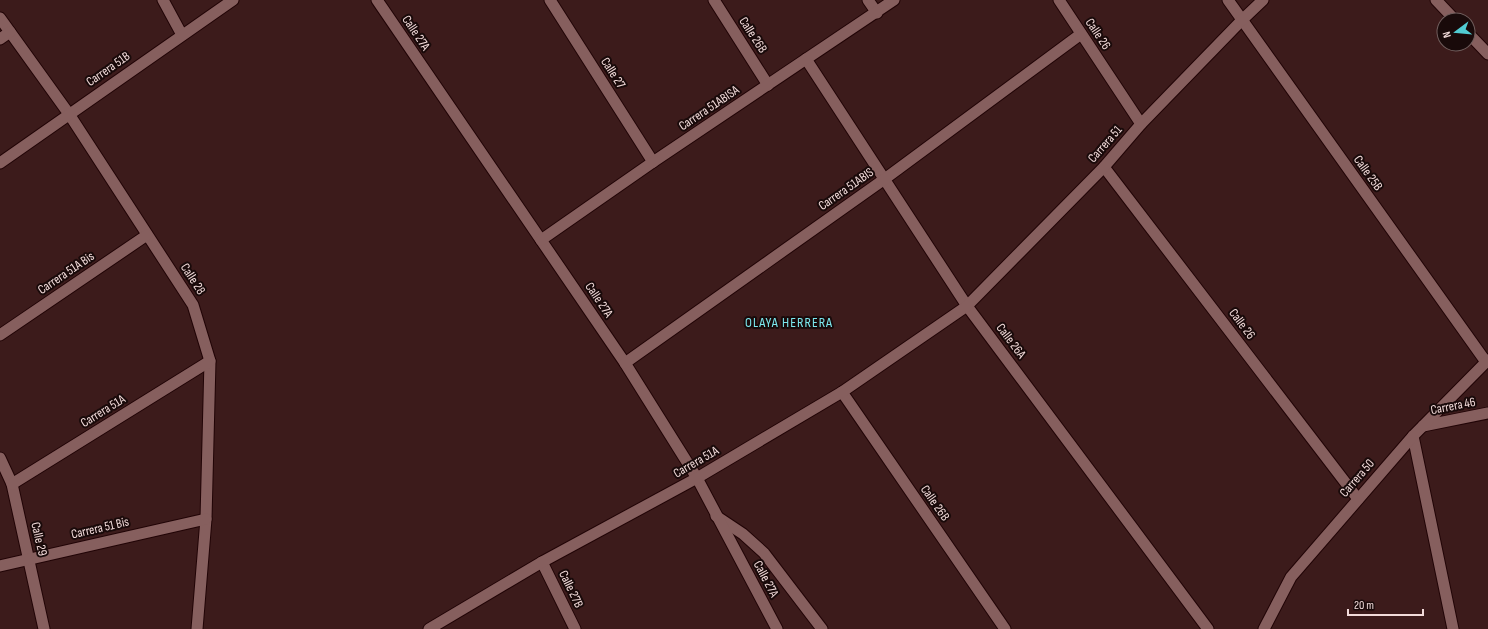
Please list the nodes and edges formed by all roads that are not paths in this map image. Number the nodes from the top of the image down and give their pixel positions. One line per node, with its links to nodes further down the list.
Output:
1 (163, 0): 18 (street)
2 (233, 0): 18 (street, Carrera 51B)
3 (377, 0): 31 (street, Calle 27A)
4 (550, 0): 26 (street, Calle 27)
5 (714, 0): 23 (street, Calle 26B)
6 (868, 0): 13 (street)
7 (894, 0): 13 (street, Carrera 51ABISA)
8 (1059, 0): 17 (street, Calle 26)
9 (1228, 0): 15 (street, Calle 25B)
10 (1263, 0): 15 (street, Carrera 51)
11 (1436, 0): 12 (street)
12 (1447, 12)
13 (877, 13): 22 (street, Carrera 51ABISA)
14 (0, 18): 16 (street, Calle 28)
15 (1242, 20): 25 (street, Carrera 51); 35 (street, Calle 25B)
16 (10, 32): 19 (street); 24 (street, Calle 28)
17 (1081, 34): 25 (street, Calle 26); 29 (street, Carrera 51ABIS)
18 (182, 35): 24 (street, Carrera 51B)
19 (0, 39)
20 (1476, 41): 21 (street)
21 (1488, 54)
22 (806, 60): 23 (street, Carrera 51ABISA); 29 (street, Calle 26A)
23 (768, 85): 26 (street, Carrera 51ABISA)
24 (69, 114): 27 (street, Carrera 51B); 30 (street, Calle 28)
25 (1141, 124): 28 (street, Carrera 51)
26 (653, 162): 31 (street, Carrera 51ABISA)
27 (0, 163)
28 (1104, 167): 32 (street, Carrera 51); 44 (street, Calle 26)
29 (886, 178): 32 (street, Calle 26A); 36 (street, Carrera 51ABIS)
30 (147, 235): 33 (street, Carrera 51A Bis); 34 (street, Calle 28)
31 (541, 240): 36 (street, Calle 27A)
32 (967, 306): 37 (street, Carrera 51A); 57 (street, Calle 26A)
33 (0, 335)
34 (210, 361): 43 (street, Carrera 51A); 46 (street, Calle 28)
35 (1487, 361): 39 (street, Carrera 50)
36 (624, 363): 42 (street, Calle 27A)
37 (842, 392): 42 (street, Carrera 51A); 56 (street, Calle 26B)
38 (1488, 413): 39 (street, Carrera 46)
39 (1423, 426): 40 (street, Carrera 50)
40 (1413, 436): 44 (street, Carrera 50); 59 (street)
41 (0, 458): 43 (street, Calle 29)
42 (697, 478): 45 (street, Calle 27A); 48 (street, Carrera 51A)
43 (12, 484): 47 (street, Calle 29)
44 (1358, 498): 58 (street, Carrera 50)
45 (716, 516): 54 (street, Calle 27A); 55 (street)
46 (206, 519): 47 (street, Carrera 51 Bis); 51 (street, Calle 28)
47 (30, 558): 49 (street, Carrera 51 Bis); 50 (street, Calle 29)
48 (542, 562): 52 (street, Carrera 51A); 53 (street, Calle 27B)
49 (0, 566)
50 (44, 629)
51 (197, 629)
52 (430, 629)
53 (575, 629)
54 (777, 629)
55 (822, 629)
56 (1005, 629)
57 (1208, 629)
58 (1264, 629)
59 (1453, 629)

